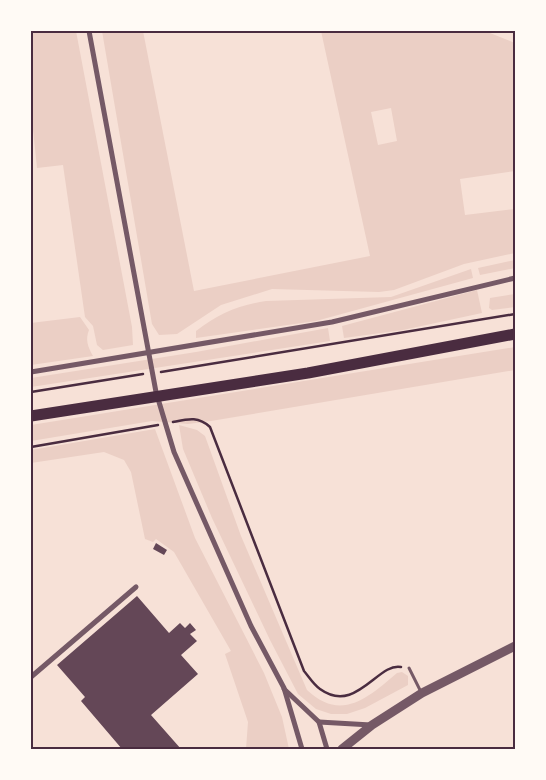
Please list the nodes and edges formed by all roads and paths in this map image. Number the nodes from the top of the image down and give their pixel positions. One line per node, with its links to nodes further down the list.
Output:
1 (89, 31): 15 (street)
2 (515, 278): 5 (street)
3 (515, 314): 6 (path)
4 (515, 334): 9 (main road)
5 (31, 372)
6 (156, 372)
7 (147, 374): 8 (path)
8 (31, 392)
9 (31, 416)
10 (31, 447): 13 (path)
11 (136, 587): 14 (street)
12 (515, 646): 16 (street)
13 (410, 668): 16 (lane)
14 (31, 677)
15 (284, 688): 17 (street); 19 (street)
16 (422, 693): 18 (street)
17 (319, 722): 18 (street); 20 (street)
18 (372, 725): 21 (street)
19 (302, 749)
20 (327, 749)
21 (342, 749)

